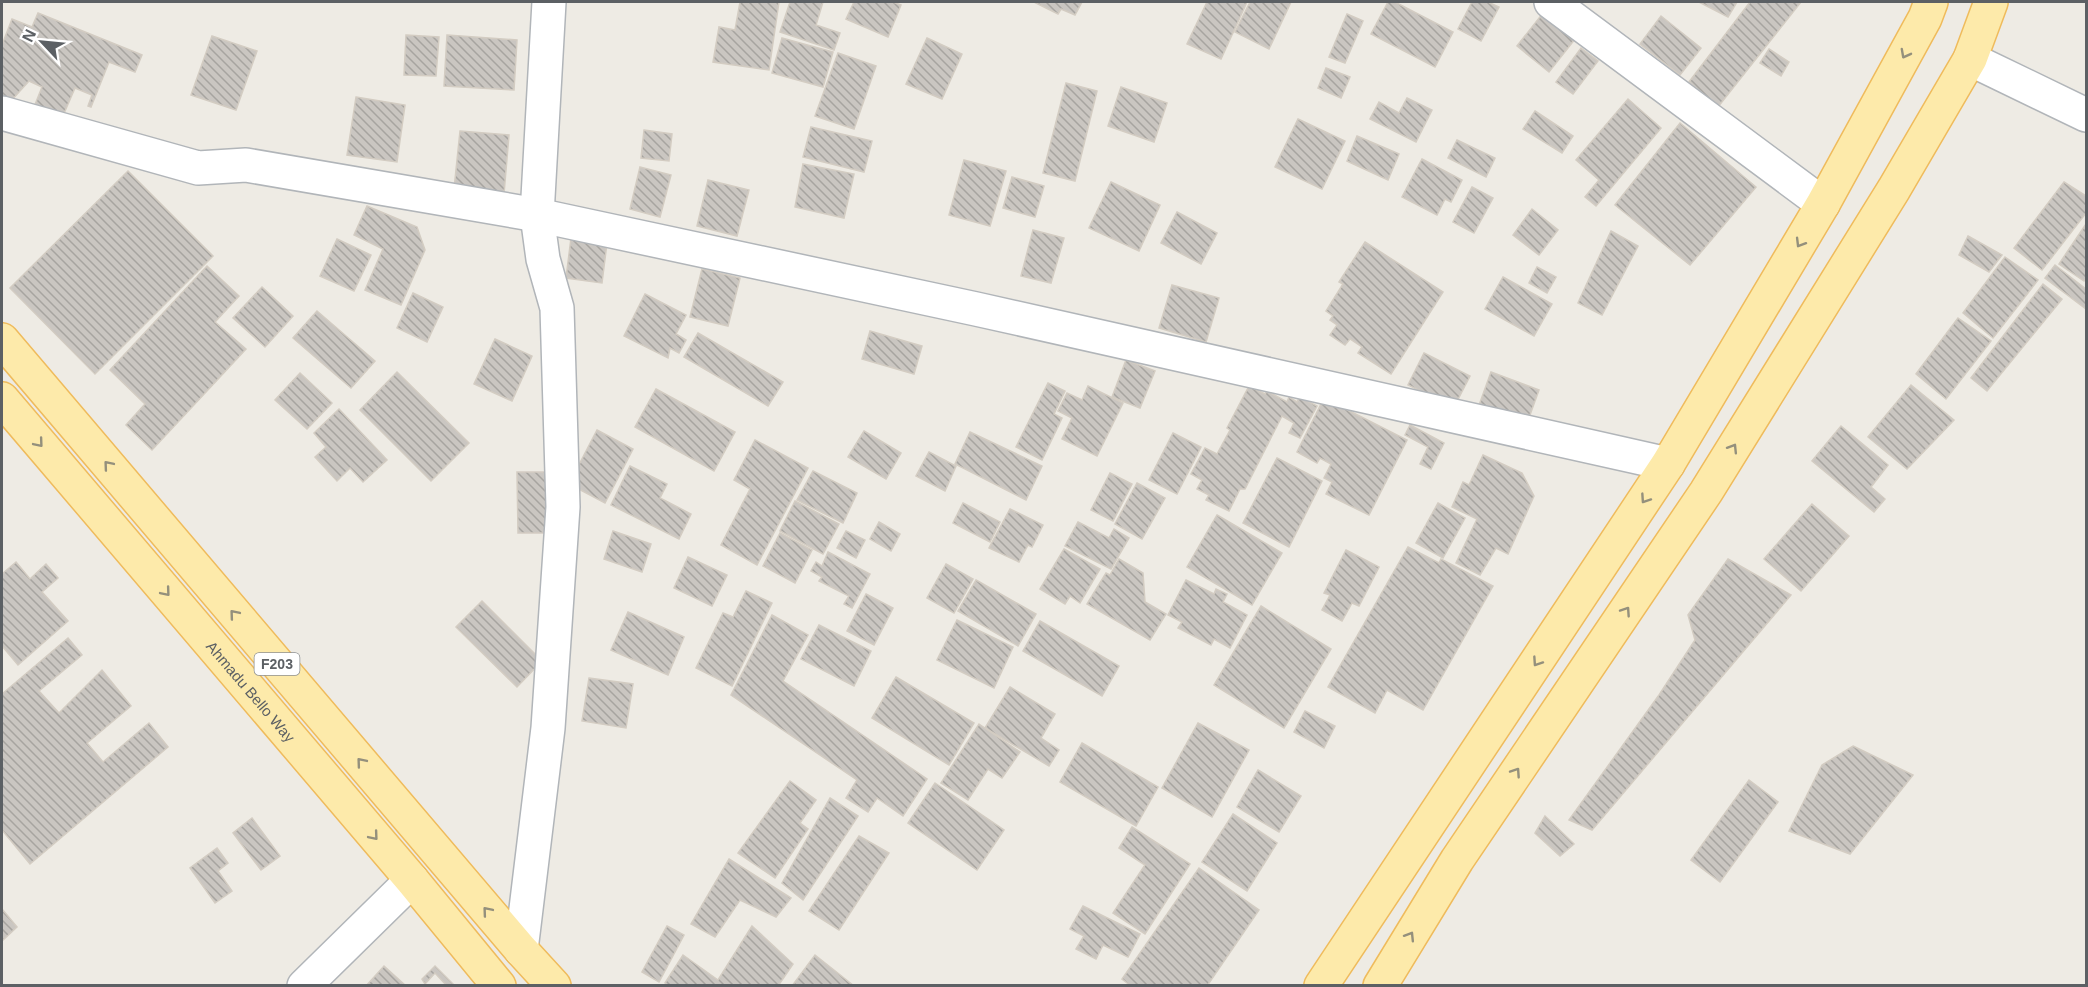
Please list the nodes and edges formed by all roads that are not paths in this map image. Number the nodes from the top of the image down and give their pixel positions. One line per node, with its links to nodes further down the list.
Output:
1 (549, 2): 9 (street)
2 (1551, 2): 8 (street)
3 (1931, 2): 8 (main road, one-way to 8)
4 (1991, 2): 5 (main road)
5 (1970, 59): 7 (street); 19 (main road, one-way to 5)
6 (2, 112): 9 (street)
7 (2086, 115)
8 (1823, 204): 12 (main road, one-way to 12)
9 (537, 214): 12 (street); 14 (street)
10 (2, 340): 14 (main road, F203, one-way to 10)
11 (2, 399): 13 (main road, Ahmadu Bello Way / F203, one-way to 13)
12 (1668, 464): 18 (main road, one-way to 18)
13 (412, 880): 15 (street); 16 (main road, Ahmadu Bello Way / F203)
14 (521, 950): 17 (main road, F203)
15 (304, 986)
16 (499, 986)
17 (554, 986)
18 (1321, 986)
19 (1380, 986)

